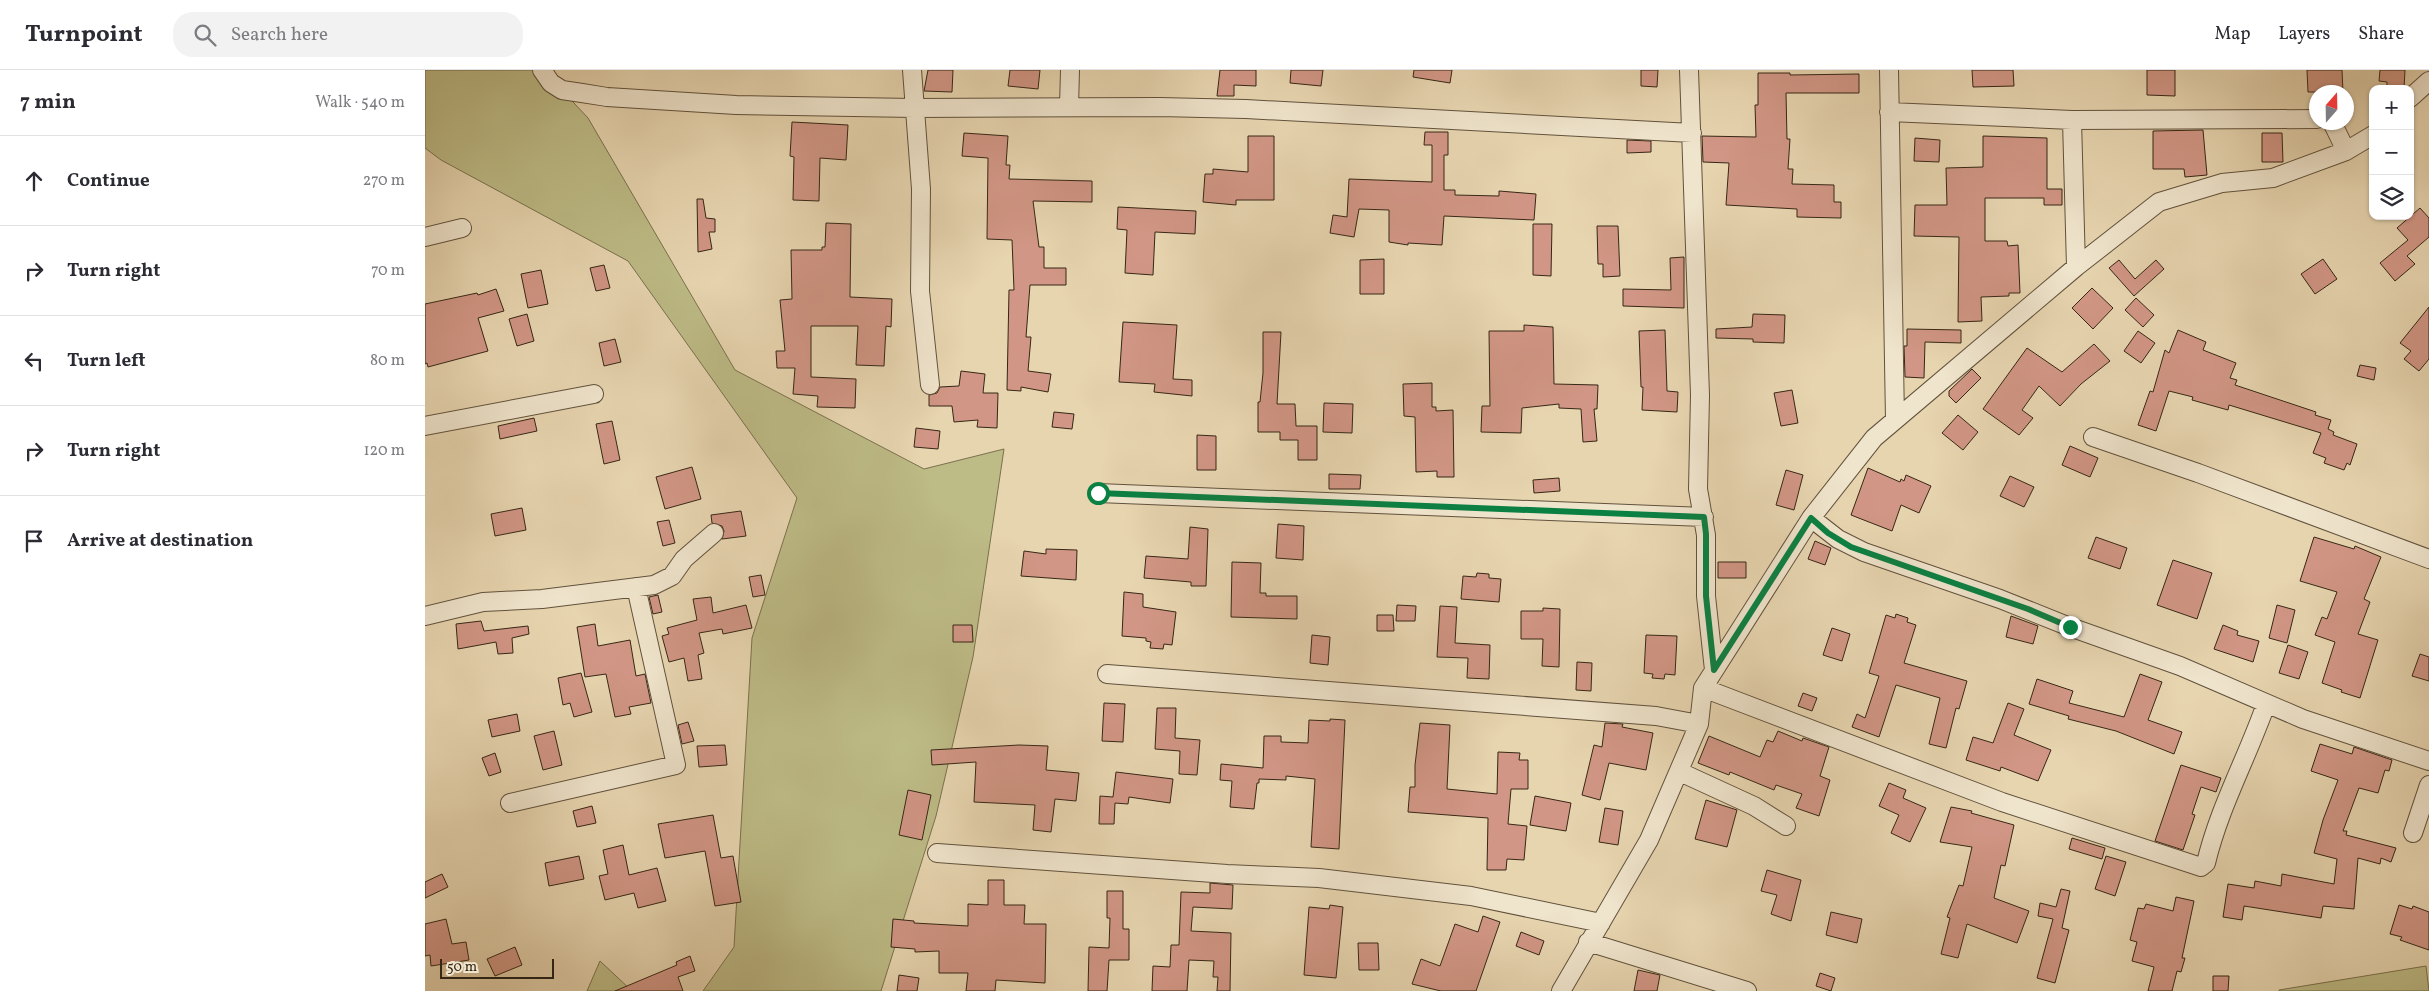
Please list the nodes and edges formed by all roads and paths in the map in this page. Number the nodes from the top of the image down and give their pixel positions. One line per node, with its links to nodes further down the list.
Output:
1 (542, 70): 9 (street)
2 (912, 70): 9 (street)
3 (1070, 70): 8 (street)
4 (1689, 70): 14 (street)
5 (1889, 70): 10 (street)
6 (2429, 81): 7 (street)
7 (2414, 94)
8 (1069, 107): 9 (street); 14 (street)
9 (914, 108): 20 (street)
10 (1889, 112): 12 (street); 22 (street)
11 (2309, 119): 12 (street)
12 (2072, 120): 19 (street)
13 (2336, 130): 16 (street)
14 (1692, 133): 26 (street)
15 (2369, 137): 16 (street)
16 (2346, 151): 19 (street)
17 (462, 228): 18 (street)
18 (425, 237)
19 (2076, 267): 22 (street)
20 (930, 385)
21 (594, 394): 23 (street)
22 (1895, 420): 27 (street)
23 (425, 426)
24 (2093, 437): 29 (street)
25 (1098, 493): 26 (street)
26 (1704, 517): 32 (street)
27 (1811, 518): 32 (street); 35 (street)
28 (713, 534): 30 (street)
29 (2429, 559)
30 (636, 587): 31 (street); 40 (street)
31 (425, 616)
32 (1714, 670): 34 (street)
33 (1107, 674): 36 (street)
34 (1703, 688): 35 (street); 36 (street)
35 (2266, 704): 37 (street)
36 (1699, 724): 38 (street)
37 (2429, 761)
38 (1680, 772): 41 (street); 44 (street)
39 (2429, 785): 42 (street)
40 (511, 803)
41 (1786, 826)
42 (2413, 833)
43 (937, 853): 44 (street)
44 (1601, 923): 45 (street)
45 (1589, 942): 46 (street); 47 (street)
46 (1561, 991)
47 (1747, 991)

